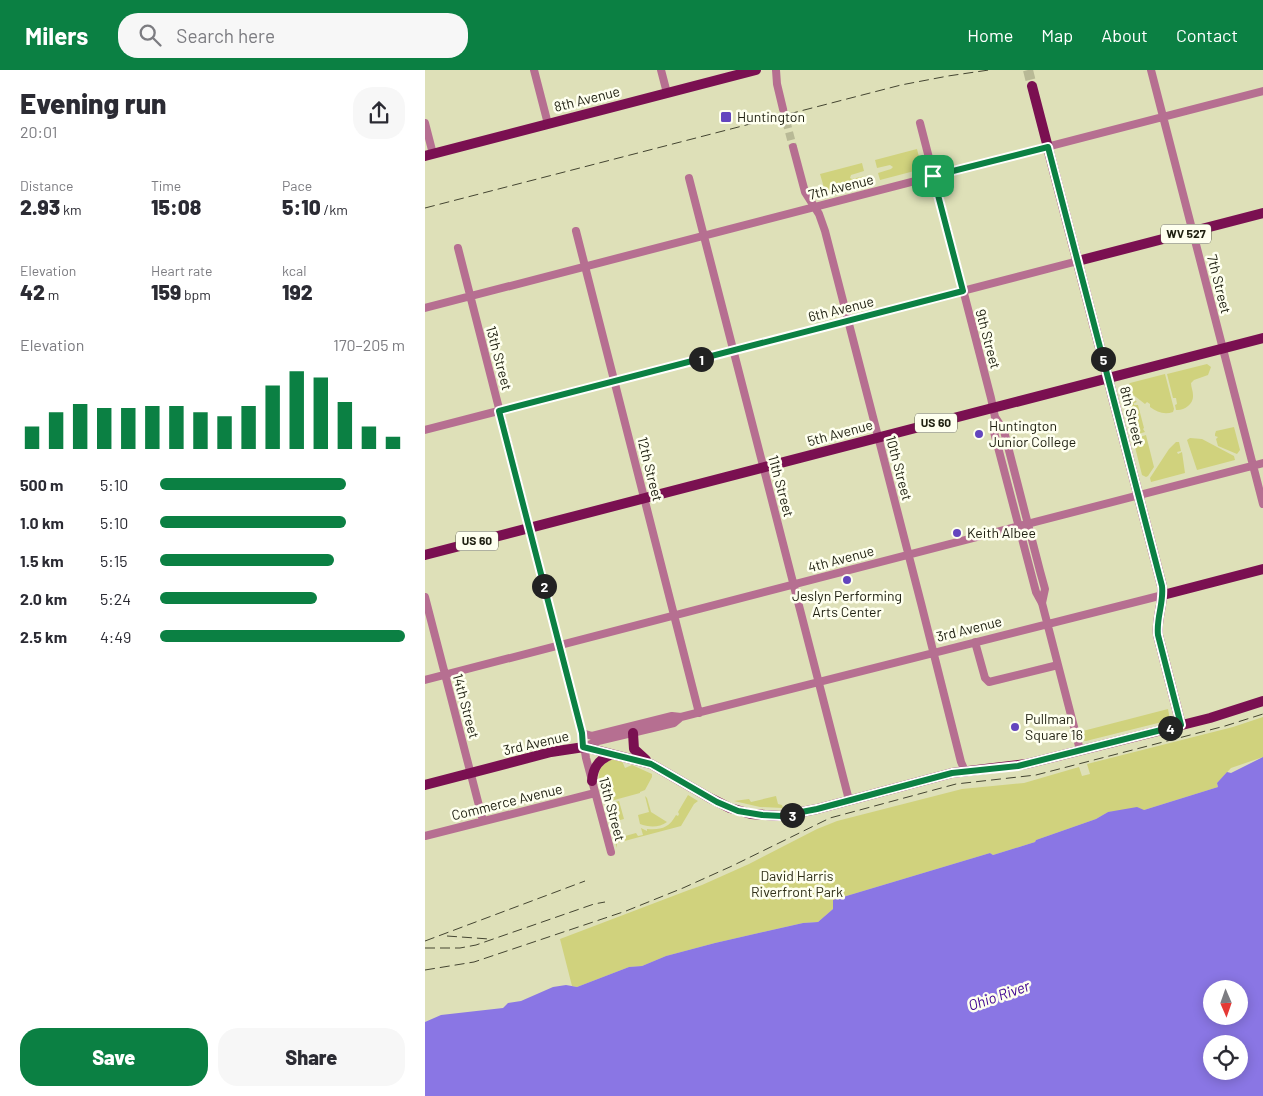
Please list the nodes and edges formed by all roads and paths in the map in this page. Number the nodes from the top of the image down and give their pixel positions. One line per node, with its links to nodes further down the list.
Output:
1 (534, 70): 13 (street)
2 (661, 70): 8 (street)
3 (756, 70): 8 (main road, 8th Avenue)
4 (776, 70): 9 (street)
5 (1151, 70): 10 (street, 7th Street)
6 (1032, 86): 15 (main road, 8th Street)
7 (1263, 91): 10 (street, 7th Avenue)
8 (667, 93): 13 (main road, 8th Avenue)
9 (783, 109)
10 (1163, 117): 15 (street, 7th Avenue); 22 (street, 7th Street)
11 (425, 123): 16 (street)
12 (920, 123): 17 (street, 9th Street)
13 (548, 124): 16 (main road, 8th Avenue)
14 (793, 147): 19 (street, 10th Street)
15 (1048, 147): 17 (street, 7th Avenue); 25 (main road, 8th Street)
16 (429, 155)
17 (933, 176): 19 (street, 7th Avenue); 27 (street, 9th Street)
18 (689, 178): 23 (street, 11th Street)
19 (815, 208): 23 (street, 7th Avenue); 30 (street, 10th Street)
20 (1263, 214): 22 (main road, 6th Avenue / WV 527)
21 (575, 231): 26 (street, 12th Street)
22 (1193, 232): 25 (main road, 6th Avenue / WV 527); 32 (street, 7th Street)
23 (704, 236): 26 (street, 7th Avenue); 33 (street, 11th Street)
24 (458, 248): 28 (street, 13th Street)
25 (1078, 261): 27 (street, 6th Avenue); 34 (main road, 8th Street)
26 (585, 266): 28 (street, 7th Avenue); 35 (street, 12th Street)
27 (963, 291): 30 (street, 6th Avenue); 37 (street, 9th Street)
28 (470, 296): 29 (street, 7th Avenue); 36 (street, 13th Street)
29 (425, 308)
30 (848, 321): 33 (street, 6th Avenue); 39 (street, 10th Street)
31 (1263, 338): 32 (main road, 5th Avenue / US 60)
32 (1222, 349): 34 (main road, 5th Avenue / US 60); 41 (street, 7th Street)
33 (733, 350): 35 (street, 6th Avenue); 42 (street, 11th Street)
34 (1108, 378): 37 (main road, 5th Avenue / US 60); 43 (main road, 8th Street)
35 (614, 381): 36 (street, 6th Avenue); 44 (street, 12th Street)
36 (499, 411): 38 (street, 6th Avenue); 48 (street, 13th Street)
37 (994, 412): 39 (main road, 5th Avenue / US 60); 46 (street, 9th Street); 47 (street, 9th Street)
38 (425, 430)
39 (878, 437): 42 (main road, 5th Avenue / US 60); 49 (street, 10th Street)
40 (1263, 463): 41 (street, 4th Avenue)
41 (1253, 465): 43 (street, 4th Avenue); 45 (street, 7th Street)
42 (763, 467): 44 (main road, 5th Avenue / US 60); 52 (street, 11th Street)
43 (1138, 495): 46 (street, 4th Avenue); 53 (main road, 8th Street)
44 (644, 498): 48 (main road, 5th Avenue / US 60); 56 (street, 12th Street)
45 (1263, 504)
46 (1028, 524): 47 (street, 4th Avenue); 55 (street, 9th Street)
47 (1019, 526): 49 (street, 4th Avenue); 55 (street, 9th Street)
48 (529, 528): 50 (main road, 5th Avenue / US 60); 59 (street, 13th Street)
49 (909, 554): 52 (street, 4th Avenue); 60 (street, 10th Street)
50 (425, 555)
51 (1263, 569): 53 (main road, 3rd Avenue)
52 (794, 584): 56 (street, 4th Avenue); 64 (street, 11th Street)
53 (1163, 595): 57 (street, 3rd Avenue); 68 (main road, 8th Street)
54 (425, 597): 62 (street, 14th Street)
55 (1043, 603): 57 (street, 9th Street)
56 (675, 615): 59 (street, 4th Avenue); 66 (street, 12th Street)
57 (1048, 623): 58 (street, 3rd Avenue); 61 (street, 9th Street)
58 (975, 642): 60 (street, 3rd Avenue); 61 (street)
59 (559, 645): 62 (street, 4th Avenue); 69 (street, 13th Street)
60 (933, 652): 64 (street, 3rd Avenue); 75 (street, 10th Street)
61 (1058, 665): 72 (street, 9th Street)
62 (445, 674): 63 (street, 4th Avenue); 76 (street, 14th Street)
63 (425, 680)
64 (819, 682): 66 (street, 3rd Avenue); 80 (street, 11th Street)
65 (1263, 701): 68 (main road)
66 (699, 713): 67 (street, 3rd Avenue)
67 (681, 717): 69 (street, 3rd Avenue); 70 (street, 3rd Avenue)
68 (1181, 725): 72 (main road)
69 (582, 733): 71 (street, 13th Street)
70 (633, 733): 71 (street, 3rd Avenue); 74 (main road)
71 (583, 747): 73 (main road); 76 (main road, 3rd Avenue); 77 (street, 13th Street)
72 (1080, 750): 75 (main road)
73 (612, 754): 74 (main road); 77 (main road)
74 (651, 764): 80 (main road)
75 (965, 771): 80 (main road)
76 (471, 773): 78 (main road, 3rd Avenue); 81 (street, 14th Street)
77 (592, 780): 79 (street, 13th Street)
78 (425, 785)
79 (595, 793): 81 (street, Commerce Avenue); 83 (street, 13th Street)
80 (849, 800)
81 (483, 821): 82 (street, Commerce Avenue)
82 (425, 836)
83 (611, 852)

